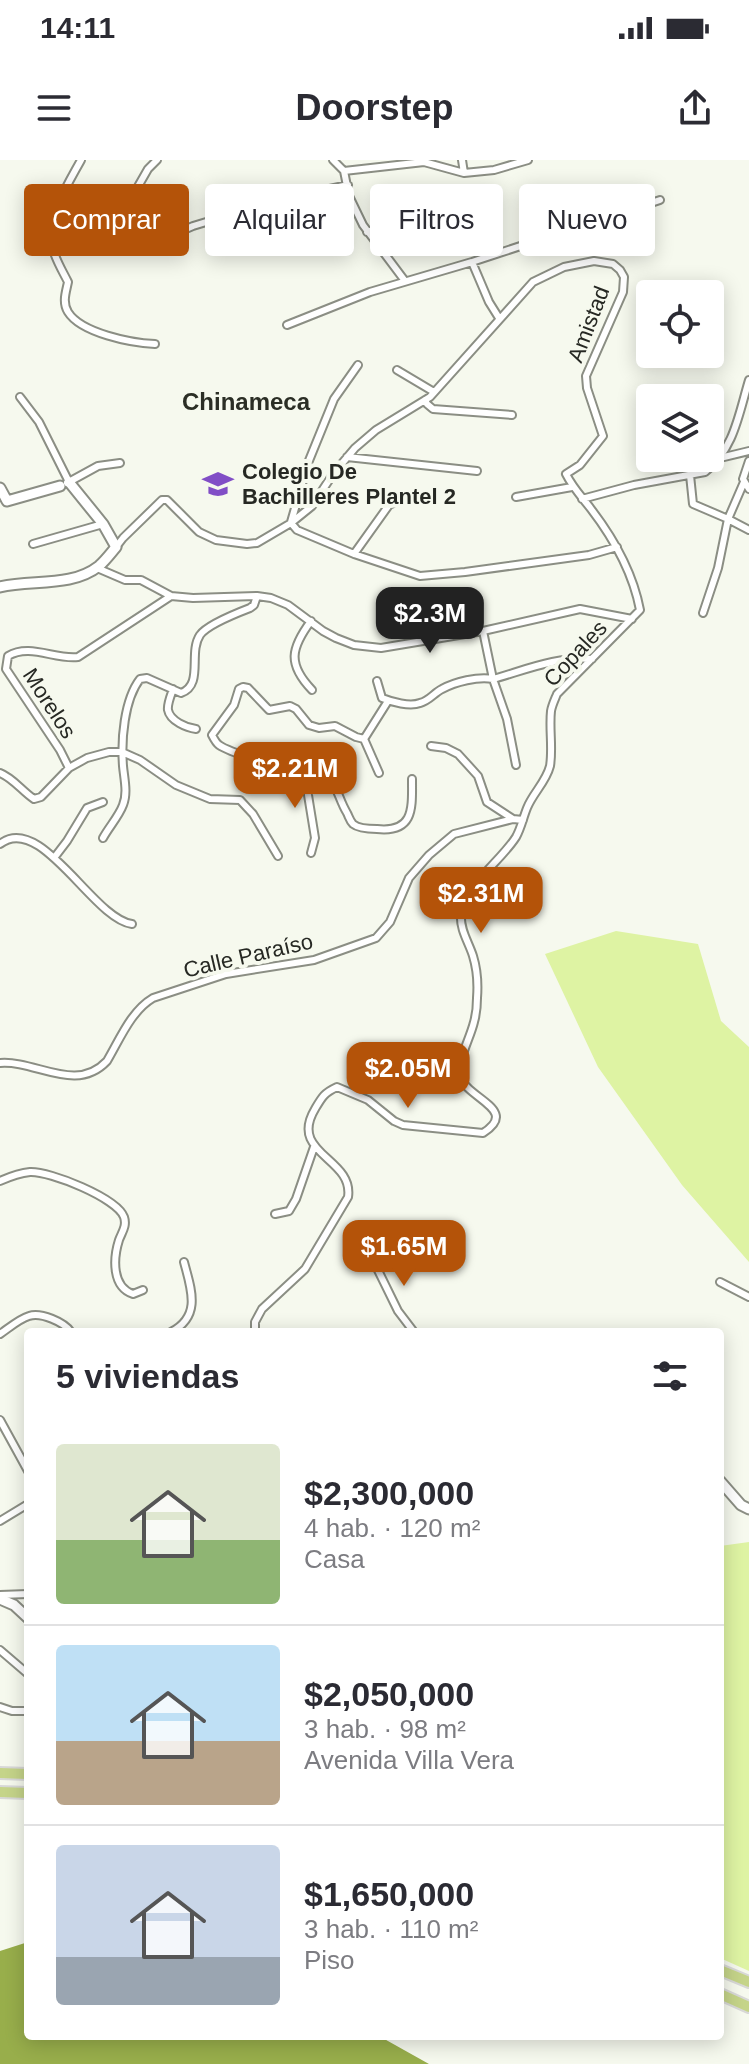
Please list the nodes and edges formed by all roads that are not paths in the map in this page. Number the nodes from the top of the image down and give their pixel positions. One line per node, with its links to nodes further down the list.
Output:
1 (81, 160): 19 (street)
2 (157, 160): 12 (street)
3 (333, 160): 7 (street)
4 (462, 160): 8 (street)
5 (528, 160): 8 (street)
6 (430, 162): 7 (street); 8 (street)
7 (344, 171): 9 (street)
8 (464, 173)
9 (348, 184)
10 (660, 200): 15 (street)
11 (354, 206): 14 (street)
12 (205, 222)
13 (370, 231): 14 (street)
14 (367, 232): 16 (street)
15 (472, 262): 16 (street); 17 (street)
16 (405, 281): 18 (street)
17 (499, 318): 23 (street); 38 (street, Amistad)
18 (287, 325)
19 (155, 344)
20 (358, 365): 46 (street)
21 (397, 370): 23 (street)
22 (749, 380): 27 (street)
23 (434, 392): 25 (street)
24 (20, 397): 37 (street)
25 (425, 400): 26 (street); 29 (street)
26 (512, 415)
27 (724, 451)
28 (749, 451): 30 (street)
29 (347, 457): 33 (street); 46 (street)
30 (724, 457)
31 (749, 461): 36 (street)
32 (120, 463): 37 (street)
33 (477, 471)
34 (705, 472): 35 (street)
35 (690, 475): 42 (street); 45 (street)
36 (744, 482): 40 (street); 45 (street)
37 (64, 484): 44 (street); 47 (street)
38 (572, 487): 41 (street); 42 (street)
39 (0, 488): 44 (street)
40 (749, 489)
41 (516, 497)
42 (582, 499): 51 (street)
43 (396, 502): 52 (street)
44 (3, 503)
45 (728, 519): 48 (street); 57 (street)
46 (291, 523): 50 (street); 52 (street)
47 (103, 524): 49 (street); 50 (street)
48 (749, 530)
49 (33, 544)
50 (116, 547): 53 (street)
51 (617, 547): 52 (street); 58 (street)
52 (354, 554)
53 (97, 568): 54 (street); 55 (street)
54 (0, 587)
55 (171, 596): 56 (street); 72 (street, Morelos)
56 (257, 596): 59 (street); 64 (street)
57 (703, 613)
58 (632, 619): 60 (street); 61 (street, Copales)
59 (311, 621): 60 (street); 65 (street)
60 (483, 631): 62 (street)
61 (592, 659): 62 (street); 79 (street, Copales)
62 (493, 679): 66 (street); 71 (street)
63 (377, 681): 66 (street)
64 (173, 689): 67 (street); 70 (street)
65 (312, 690)
66 (386, 700): 68 (street)
67 (196, 729)
68 (364, 739): 73 (street); 75 (street)
69 (431, 746): 78 (street)
70 (122, 752): 72 (street); 80 (street); 83 (street)
71 (516, 765)
72 (69, 768): 74 (street)
73 (306, 770): 76 (street); 82 (street)
74 (0, 773)
75 (379, 773)
76 (412, 779)
77 (103, 802): 84 (street)
78 (513, 819): 79 (street); 86 (street, Calle Paraíso)
79 (523, 820): 87 (street, Copales)
80 (103, 838)
81 (0, 844): 84 (street)
82 (311, 853)
83 (278, 856)
84 (54, 858): 85 (street)
85 (132, 924)
86 (0, 1063)
87 (314, 1147): 89 (street); 97 (street)
88 (0, 1181): 93 (street)
89 (275, 1214)
90 (372, 1258): 98 (street)
91 (184, 1262): 96 (street)
92 (720, 1282): 94 (street)
93 (143, 1290)
94 (749, 1297)
95 (68, 1328): 99 (street)
96 (179, 1328)
97 (255, 1328)
98 (411, 1328)
99 (0, 1334)
100 (0, 1420): 101 (street)
101 (24, 1464)
102 (724, 1486): 104 (street)
103 (24, 1506): 105 (street)
104 (749, 1509)
105 (0, 1521)
106 (24, 1594): 107 (street)
107 (0, 1597): 108 (street)
108 (24, 1614)
109 (0, 1650): 110 (street)
110 (24, 1671)
111 (0, 1707): 112 (street)
112 (24, 1711)
113 (0, 1773): 114 (main road)
114 (24, 1774)
115 (0, 1792): 116 (main road)
116 (24, 1793)
117 (724, 1972): 118 (main road)
118 (749, 1982)
119 (724, 1996): 120 (main road)
120 (749, 2007)

